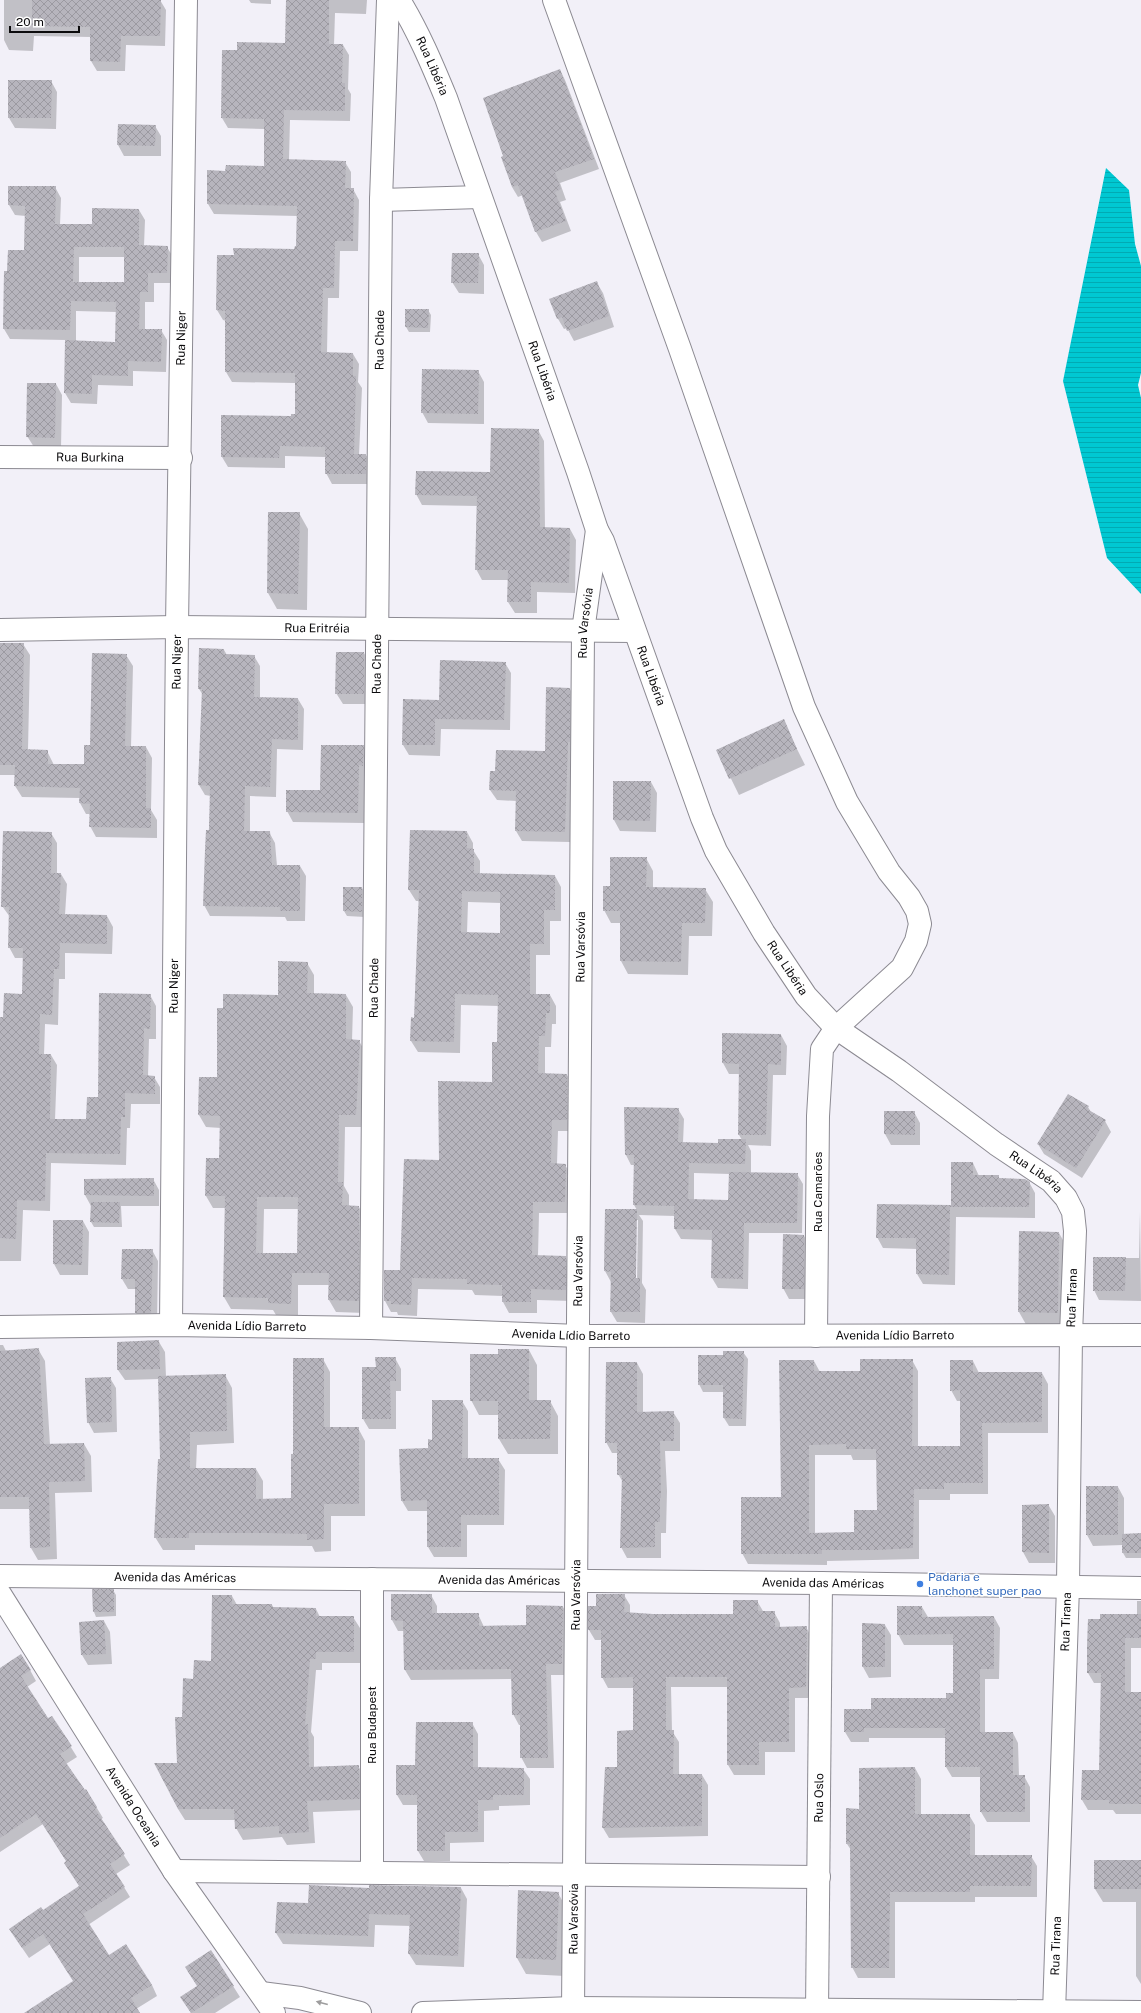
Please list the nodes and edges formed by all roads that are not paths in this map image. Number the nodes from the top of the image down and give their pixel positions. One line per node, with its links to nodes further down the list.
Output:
1 (186, 0): 8 (street, Rua Niger)
2 (388, 0): 6 (street, Rua Chade)
3 (398, 0): 5 (street, Rua Libéria)
4 (554, 0): 15 (street)
5 (480, 197): 6 (street); 9 (street, Rua Libéria)
6 (381, 200): 11 (street, Rua Chade)
7 (0, 457): 8 (street, Rua Burkina)
8 (181, 458): 10 (street, Rua Niger)
9 (597, 530): 13 (street, Rua Varsóvia); 14 (street, Rua Libéria)
10 (177, 627): 11 (street, Rua Eritréia); 12 (street, Rua Eritréia); 17 (street, Rua Niger)
11 (378, 629): 13 (street, Rua Eritréia); 19 (street, Rua Chade)
12 (0, 630)
13 (584, 631): 14 (street, Rua Eritréia); 22 (street, Rua Varsóvia)
14 (634, 631): 15 (street, Rua Libéria)
15 (836, 1028): 16 (street, Rua Libéria); 23 (street, Rua Camarões)
16 (1075, 1231): 20 (street, Rua Tirana)
17 (172, 1325): 18 (street, Avenida Lídio Barreto); 19 (street, Avenida Lídio Barreto)
18 (0, 1327)
19 (371, 1328): 22 (street, Avenida Lídio Barreto)
20 (1071, 1335): 21 (street, Avenida Lídio Barreto); 23 (street, Avenida Lídio Barreto); 28 (street, Rua Tirana)
21 (1141, 1335)
22 (579, 1336): 23 (street, Avenida Lídio Barreto); 26 (street, Rua Varsóvia)
23 (816, 1336)
24 (0, 1576): 25 (street, Avenida das Américas)
25 (372, 1579): 26 (street, Avenida das Américas); 32 (street, Rua Budapest)
26 (576, 1582): 27 (street, Avenida das Américas); 33 (street, Rua Varsóvia)
27 (821, 1583): 28 (street, Avenida das Américas); 34 (street, Rua Oslo)
28 (1068, 1586): 29 (street, Avenida das Américas); 38 (street, Rua Tirana)
29 (1141, 1588)
30 (0, 1594): 31 (street, Avenida Oceania)
31 (174, 1871): 32 (street); 35 (street, Avenida Oceania)
32 (372, 1872): 33 (street)
33 (574, 1875): 34 (street); 36 (street, Rua Varsóvia)
34 (819, 1877): 37 (street, Rua Oslo)
35 (261, 1992): 40 (street, Avenida Oceania); 41 (street, one-way to 35)
36 (573, 2011): 37 (street); 42 (street)
37 (817, 2011): 38 (street)
38 (1054, 2012): 39 (street)
39 (1141, 2012)
40 (274, 2013)
41 (360, 2013)
42 (424, 2013)

